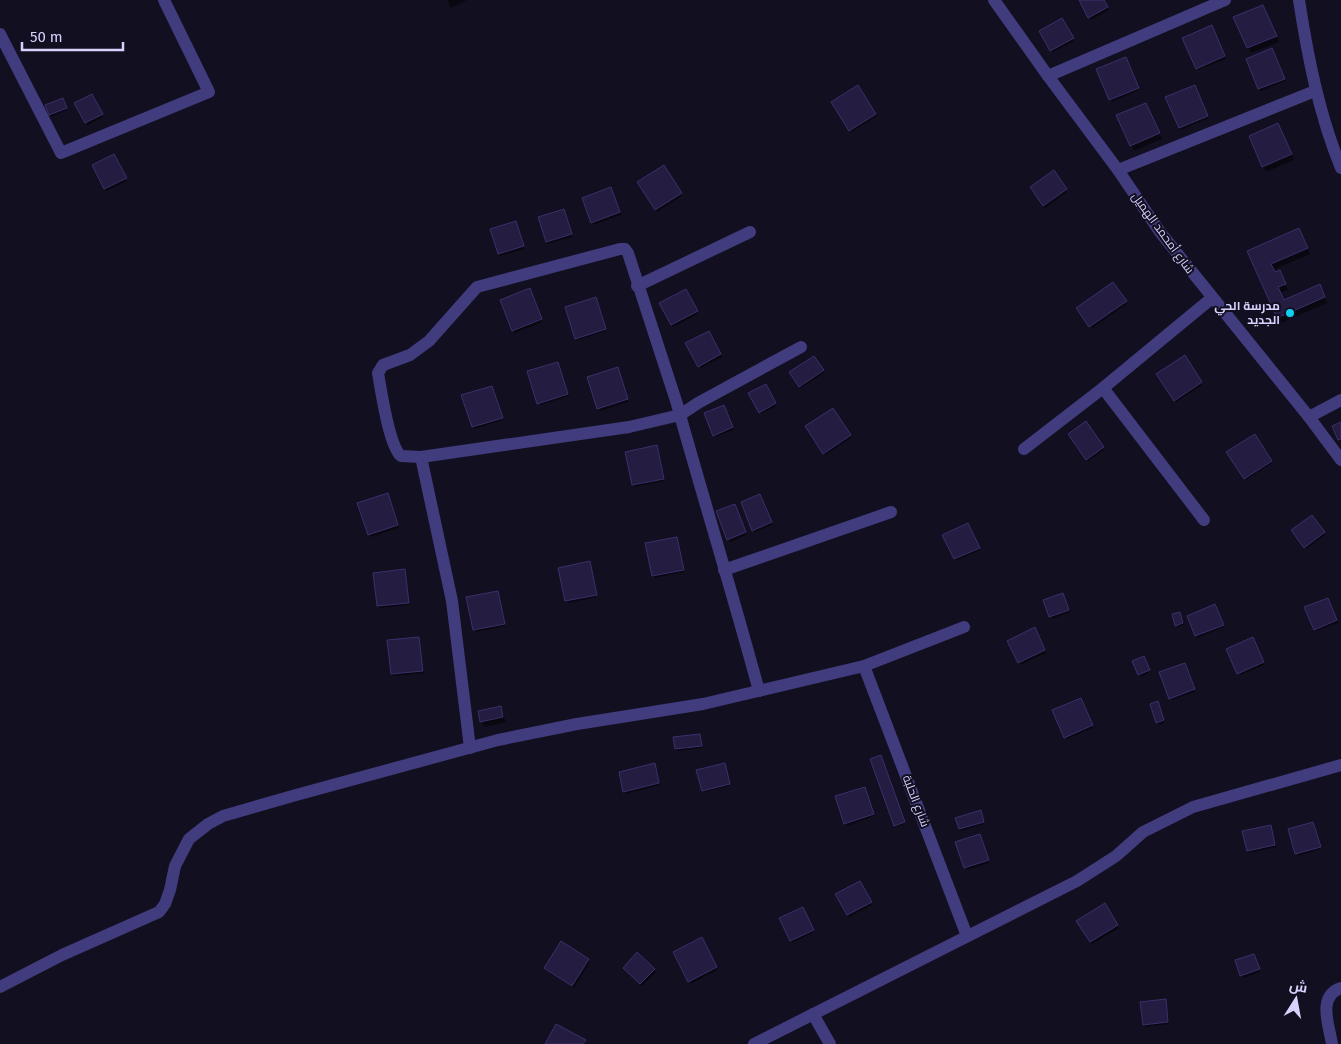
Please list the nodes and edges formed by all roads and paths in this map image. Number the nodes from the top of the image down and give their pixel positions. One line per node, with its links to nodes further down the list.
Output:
1 (164, 0): 5 (street)
2 (994, 0): 6 (street, شارع أمحمد الهميل)
3 (1225, 0): 6 (street)
4 (1299, 0): 7 (street)
5 (0, 34)
6 (1048, 76): 9 (street, شارع أمحمد الهميل)
7 (1315, 91): 8 (street); 9 (street)
8 (1341, 168)
9 (1118, 170): 12 (street, شارع أمحمد الهميل)
10 (750, 232): 11 (street)
11 (637, 286): 16 (street); 19 (street)
12 (1212, 298): 14 (street); 17 (street, شارع أمحمد الهميل)
13 (801, 347): 16 (street)
14 (1103, 388): 18 (street); 22 (street)
15 (1341, 400): 17 (street)
16 (680, 415): 19 (street); 23 (street)
17 (1309, 417): 20 (street, شارع أمحمد الهميل)
18 (1024, 449)
19 (421, 457): 27 (street)
20 (1341, 460)
21 (891, 512): 23 (street)
22 (1204, 520)
23 (724, 570): 26 (street)
24 (964, 627): 25 (street)
25 (864, 666): 26 (street); 29 (street, شارع الحلبة)
26 (759, 691): 27 (street)
27 (470, 748): 30 (street)
28 (1341, 765): 29 (street)
29 (967, 936): 32 (street)
30 (0, 987)
31 (1341, 988): 35 (street)
32 (813, 1014): 33 (street); 34 (street)
33 (754, 1044)
34 (830, 1044)
35 (1332, 1044)

